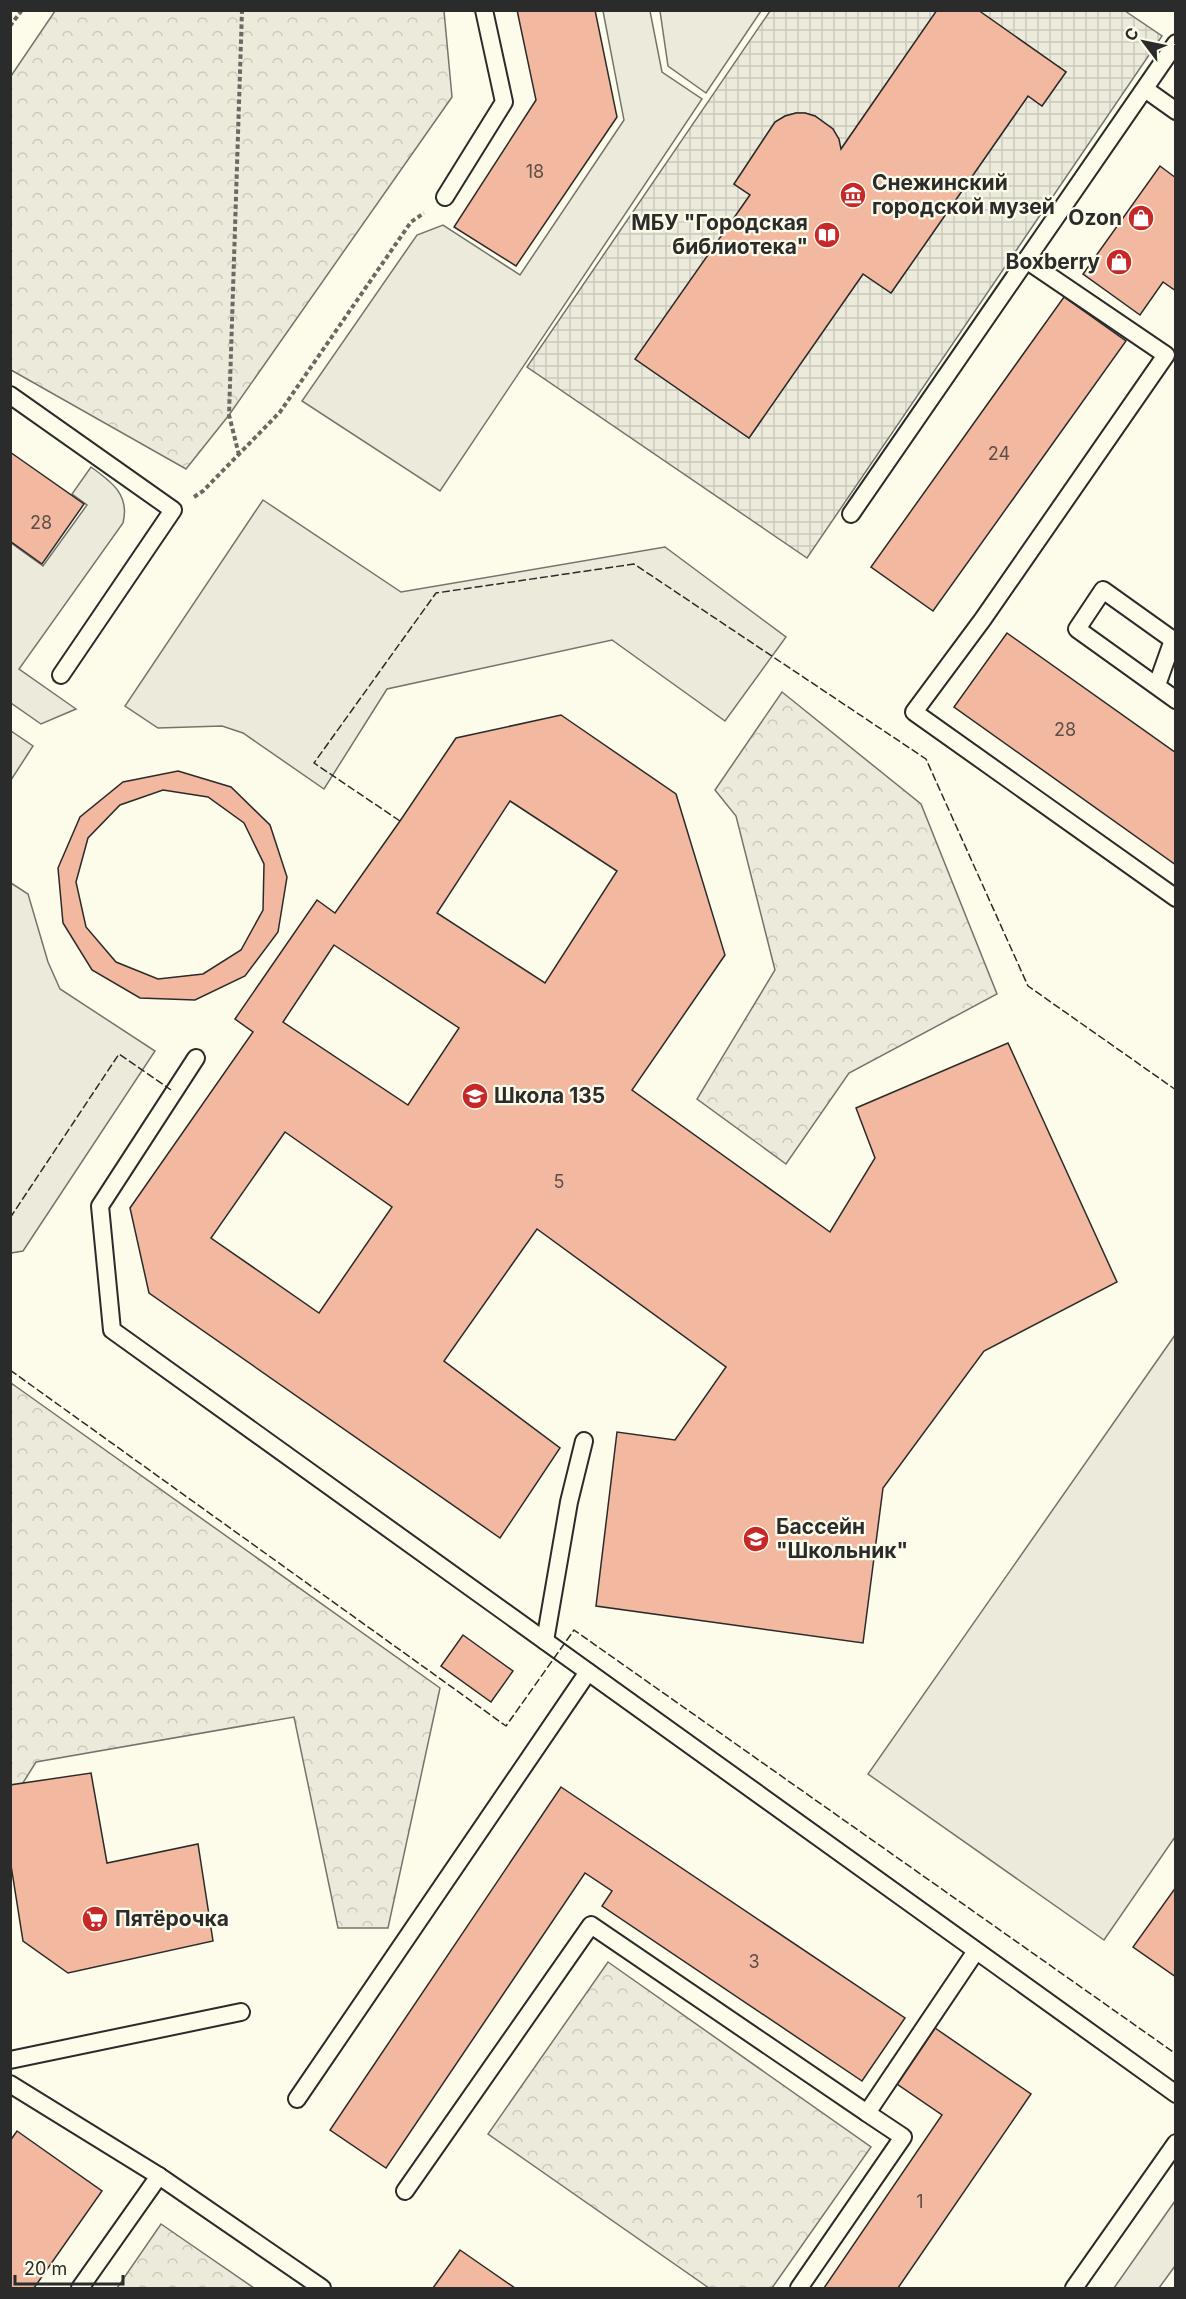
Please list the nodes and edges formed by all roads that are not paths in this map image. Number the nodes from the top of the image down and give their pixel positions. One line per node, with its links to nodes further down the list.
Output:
1 (484, 10): 5 (lane)
2 (1176, 43): 3 (lane)
3 (1145, 88): 4 (lane); 6 (lane)
4 (1176, 111)
5 (445, 197)
6 (1026, 260): 8 (lane); 12 (lane)
7 (10, 395): 9 (lane)
8 (851, 514)
9 (61, 675)
10 (1157, 686): 10 (lane); 11 (lane)
11 (1176, 700)
12 (1176, 898)
13 (196, 1058): 15 (lane)
14 (584, 1441): 15 (lane)
15 (545, 1641): 16 (lane)
16 (588, 1672): 17 (lane); 22 (lane)
17 (976, 1951): 21 (lane); 23 (lane)
18 (241, 2012): 19 (lane)
19 (10, 2060)
20 (10, 2085): 25 (lane)
21 (1176, 2094)
22 (297, 2099)
23 (867, 2113): 26 (lane); 29 (lane)
24 (1176, 2143): 30 (lane)
25 (159, 2176): 27 (lane); 28 (lane)
26 (405, 2191)
27 (80, 2289)
28 (322, 2289)
29 (799, 2289)
30 (1074, 2289)

